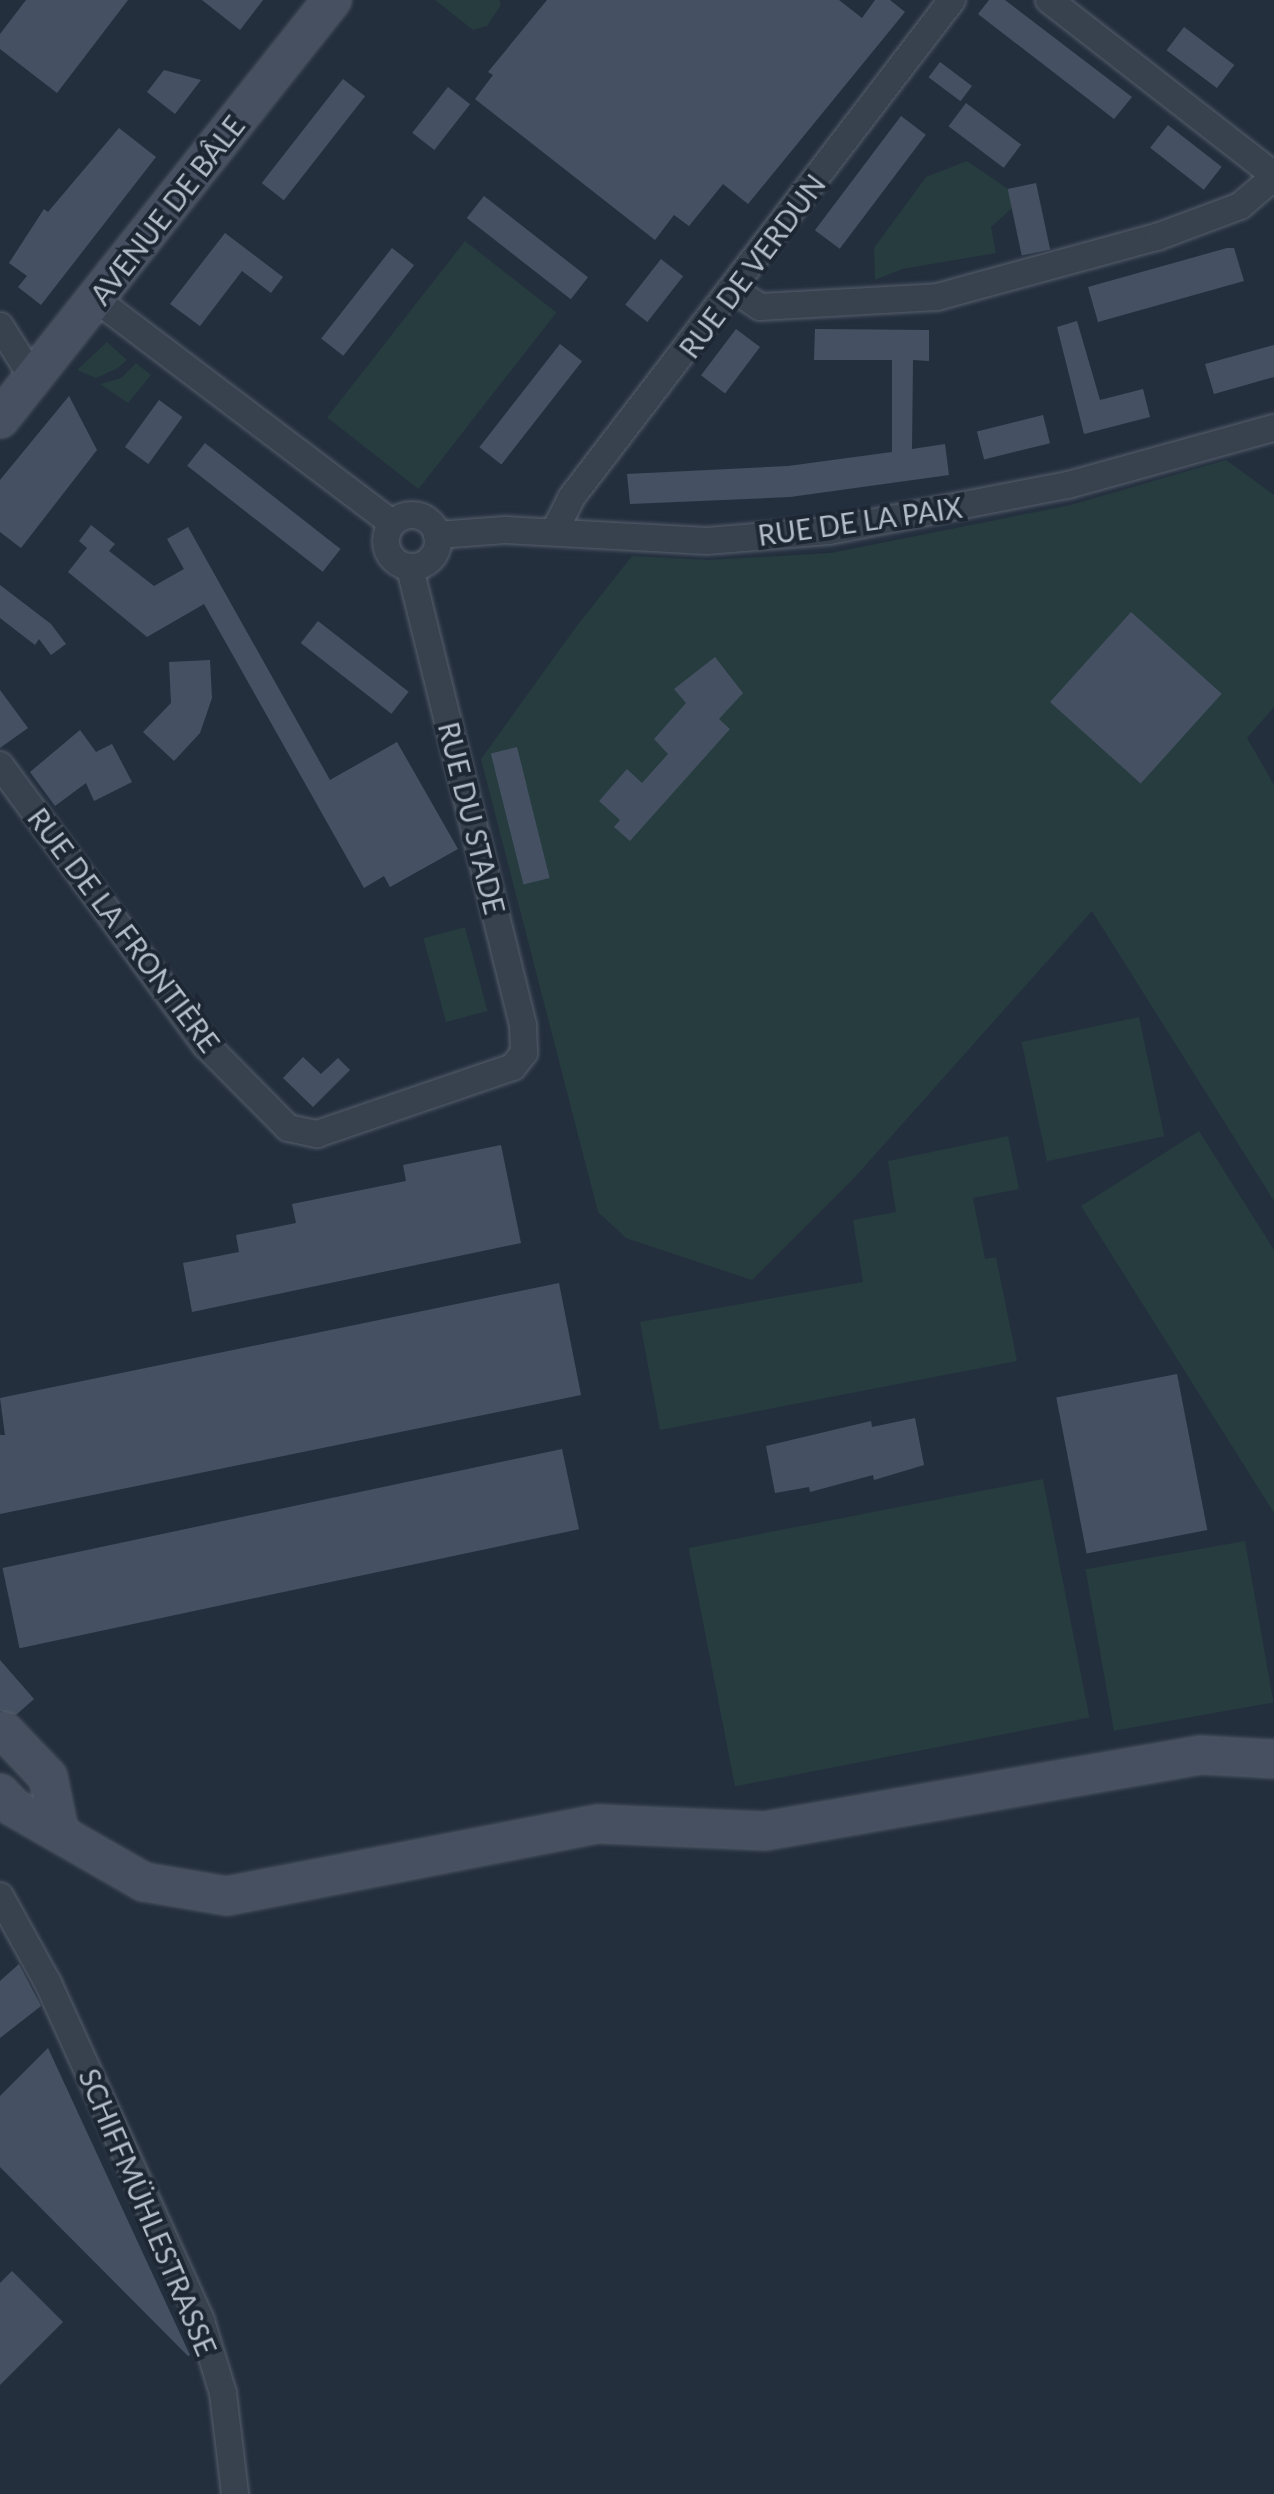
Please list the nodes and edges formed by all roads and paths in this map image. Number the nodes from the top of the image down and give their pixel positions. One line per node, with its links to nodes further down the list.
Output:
1 (332, 0): 6 (main road, AVENUE DE BÂLE)
2 (952, 0): 5 (street, RUE DE VERDUN)
3 (1049, 0): 4 (street)
4 (1274, 176): 5 (street)
5 (734, 290): 12 (street, RUE DE VERDUN)
6 (97, 300): 8 (main road, AVENUE DE BÂLE); 11 (street)
7 (0, 326): 8 (street)
8 (33, 378): 9 (main road, AVENUE DE BÂLE)
9 (0, 419)
10 (1274, 428): 12 (street, RUE DE LA PAIX)
11 (392, 523): 13 (street); 14 (street)
12 (554, 532): 13 (street, RUE DE LA PAIX)
13 (437, 535): 14 (street)
14 (410, 567): 16 (street, RUE DU STADE)
15 (0, 765): 16 (street, RUE DE LA FRONTIÈRE)
16 (513, 1067)
17 (4, 1731): 20 (main road)
18 (1274, 1759): 20 (main road)
19 (0, 1793): 20 (main road)
20 (59, 1830)
21 (0, 1896): 22 (street, SCHIFFMÜHLESTRASSE)
22 (235, 2494)

